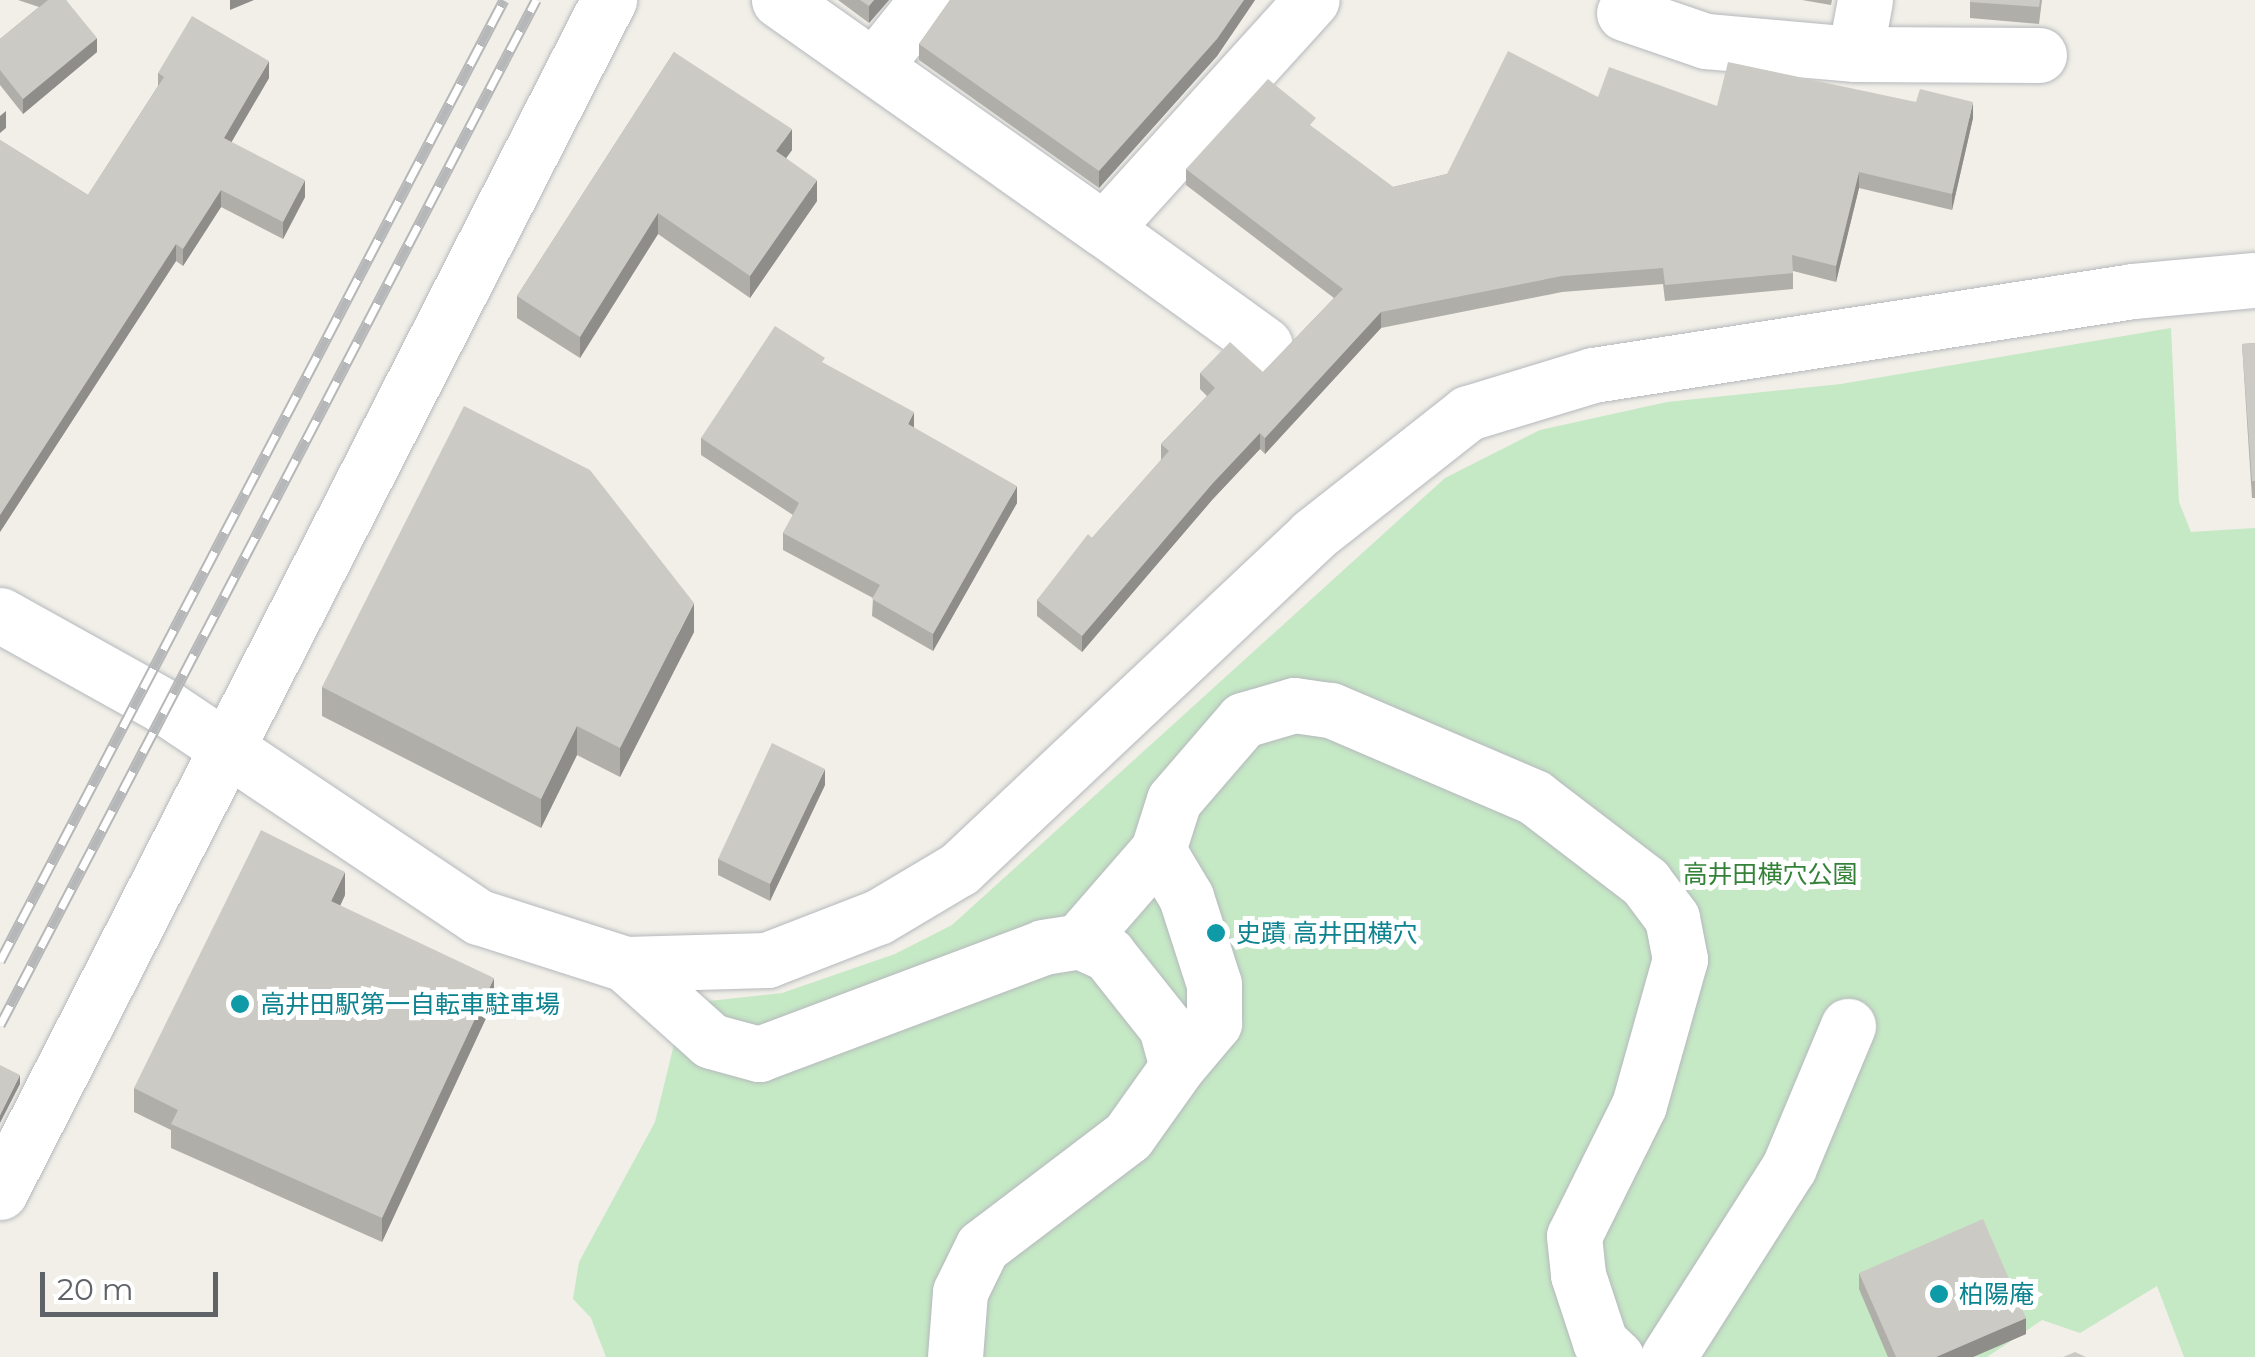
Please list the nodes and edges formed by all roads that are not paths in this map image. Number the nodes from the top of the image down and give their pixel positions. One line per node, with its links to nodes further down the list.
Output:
1 (609, 0): 14 (street)
2 (779, 0): 9 (street)
3 (927, 0): 9 (street)
4 (1312, 0): 10 (street)
5 (1865, 0): 7 (street)
6 (1624, 13): 7 (street)
7 (1855, 54): 8 (street)
8 (2039, 56)
9 (875, 65): 10 (street)
10 (1104, 229): 12 (street)
11 (2255, 280): 17 (street)
12 (1266, 345)
13 (0, 615): 14 (street)
14 (227, 747): 17 (street); 20 (street)
15 (1158, 850): 16 (street); 19 (street); 22 (street)
16 (1080, 941): 17 (street); 19 (street)
17 (625, 964)
18 (1848, 1026): 23 (street)
19 (1177, 1067): 21 (street)
20 (0, 1192)
21 (955, 1357)
22 (1616, 1357)
23 (1668, 1357)

